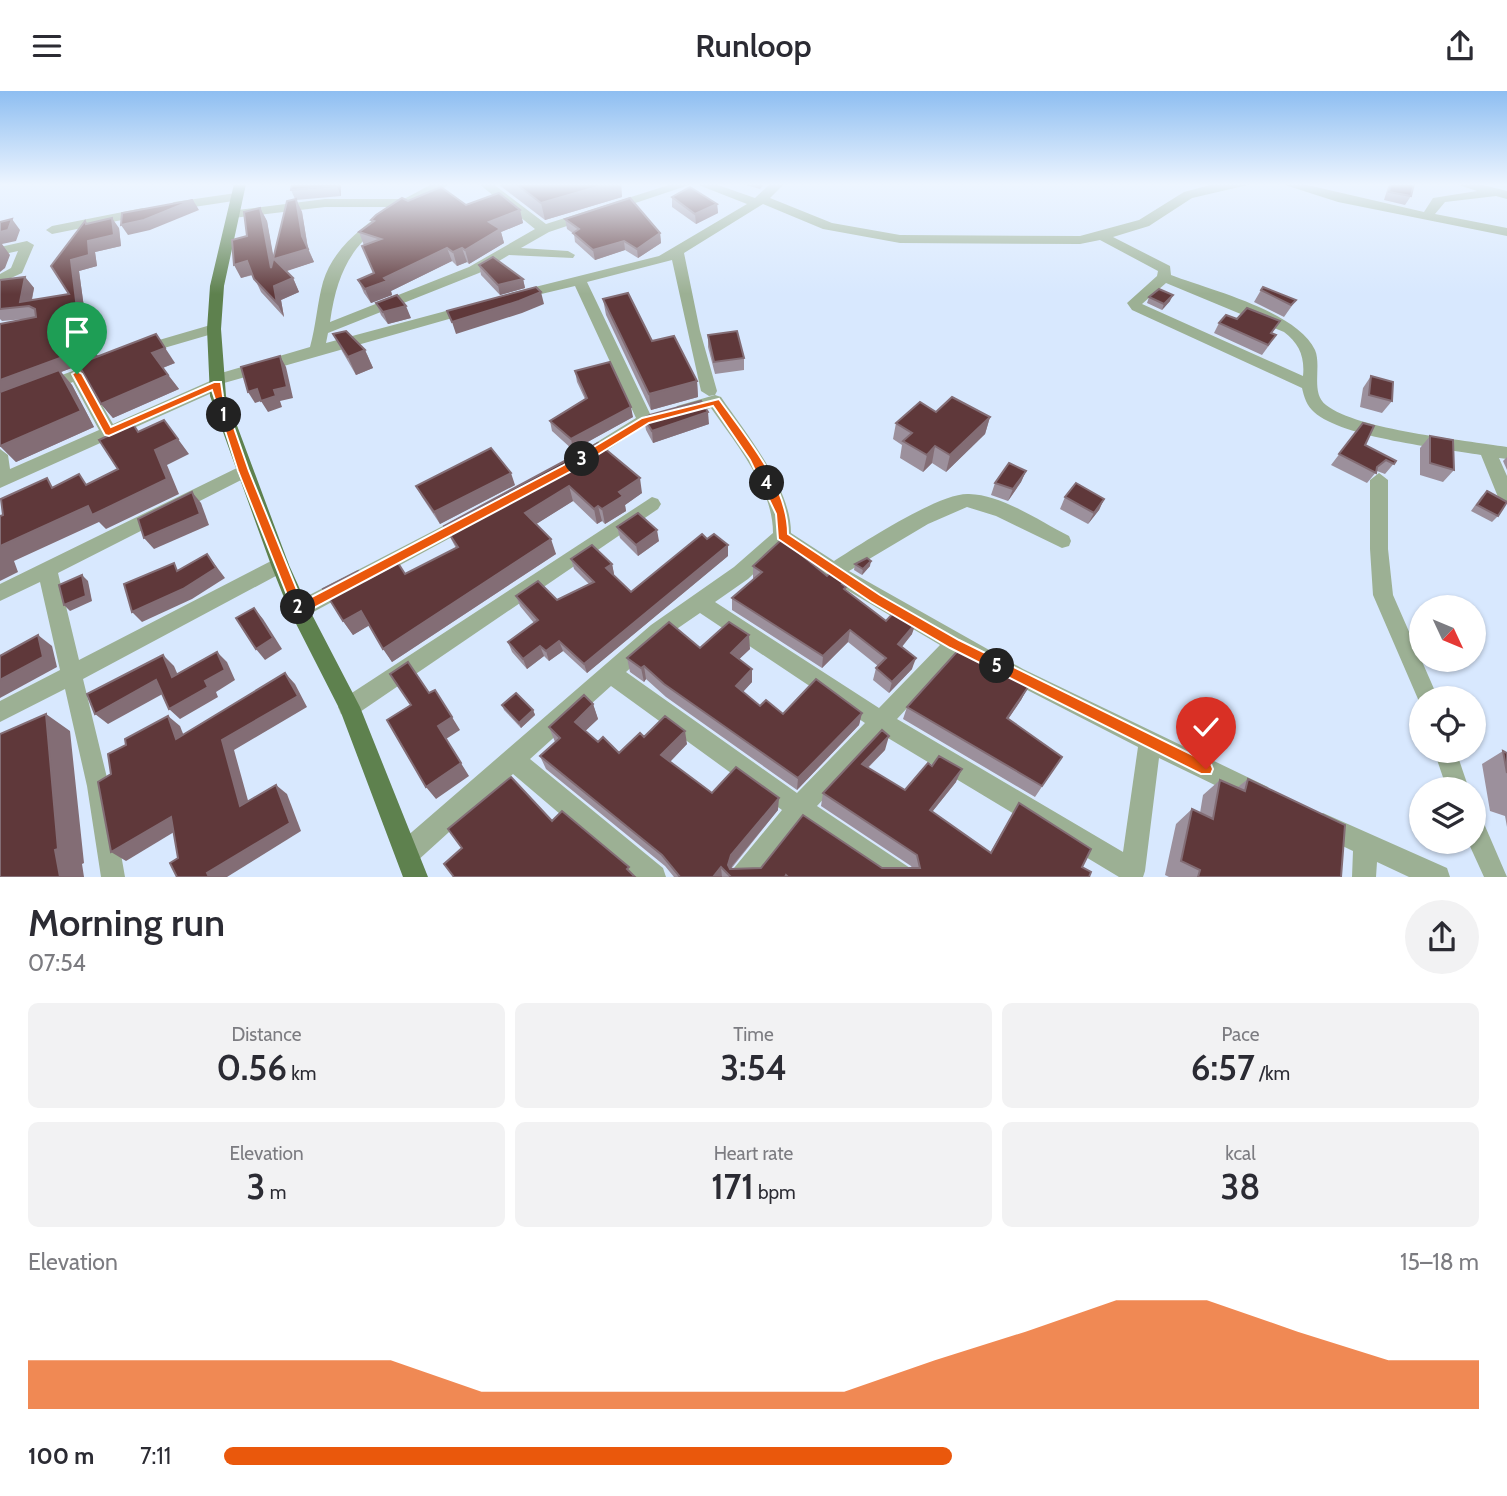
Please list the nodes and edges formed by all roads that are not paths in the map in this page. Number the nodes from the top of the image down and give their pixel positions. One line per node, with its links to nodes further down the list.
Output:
1 (106, 221): 11 (street)
2 (231, 221): 21 (main road)
3 (382, 221): 22 (street)
4 (533, 221): 10 (street)
5 (570, 221): 10 (street)
6 (727, 221): 16 (street)
7 (813, 221): 13 (street)
8 (1148, 221): 13 (street)
9 (1455, 221): 12 (street)
10 (544, 229): 15 (street)
11 (52, 230)
12 (1507, 232)
13 (1102, 236): 18 (street)
14 (0, 251): 19 (street)
15 (510, 251): 17 (street); 22 (street)
16 (677, 251): 20 (street); 27 (street)
17 (568, 255)
18 (1164, 277): 26 (street); 26 (street)
19 (0, 279)
20 (580, 282): 23 (street); 29 (street)
21 (214, 329): 24 (street); 25 (main road)
22 (323, 330): 23 (street)
23 (317, 350): 25 (street)
24 (77, 374): 28 (street); 30 (street)
25 (218, 382): 30 (street); 35 (main road)
26 (1309, 385): 31 (street)
27 (709, 391)
28 (0, 404)
29 (657, 417): 34 (street); 41 (street)
30 (109, 432): 37 (street)
31 (1487, 449): 32 (street); 38 (street)
32 (1507, 453)
33 (0, 455): 37 (street)
34 (566, 469)
35 (243, 471): 43 (main road); 44 (street)
36 (1380, 480): 52 (street)
37 (1, 481)
38 (1507, 497)
39 (652, 504): 53 (street)
40 (481, 513): 48 (street)
41 (782, 536): 45 (street); 47 (street)
42 (1062, 541): 45 (street)
43 (280, 565): 48 (main road); 51 (street)
44 (47, 569): 46 (street); 51 (street)
45 (832, 571): 49 (street)
46 (0, 593)
47 (700, 602): 50 (street); 55 (street)
48 (299, 610): 53 (main road)
49 (954, 644): 55 (street); 56 (street)
50 (610, 673): 57 (street); 59 (street)
51 (73, 675): 54 (street); 64 (street)
52 (1422, 686)
53 (349, 707): 62 (main road)
54 (0, 712)
55 (883, 723): 56 (street); 59 (street)
56 (1150, 741): 58 (street)
57 (515, 761): 62 (street); 66 (street)
58 (1274, 801)
59 (799, 808): 67 (street); 68 (street)
60 (1310, 818): 61 (street)
61 (1365, 844): 69 (street); 70 (street)
62 (407, 853): 65 (main road)
63 (1486, 853): 71 (street)
64 (113, 877)
65 (416, 877)
66 (654, 877)
67 (743, 877)
68 (901, 877)
69 (1364, 877)
70 (1438, 877)
71 (1497, 877)

